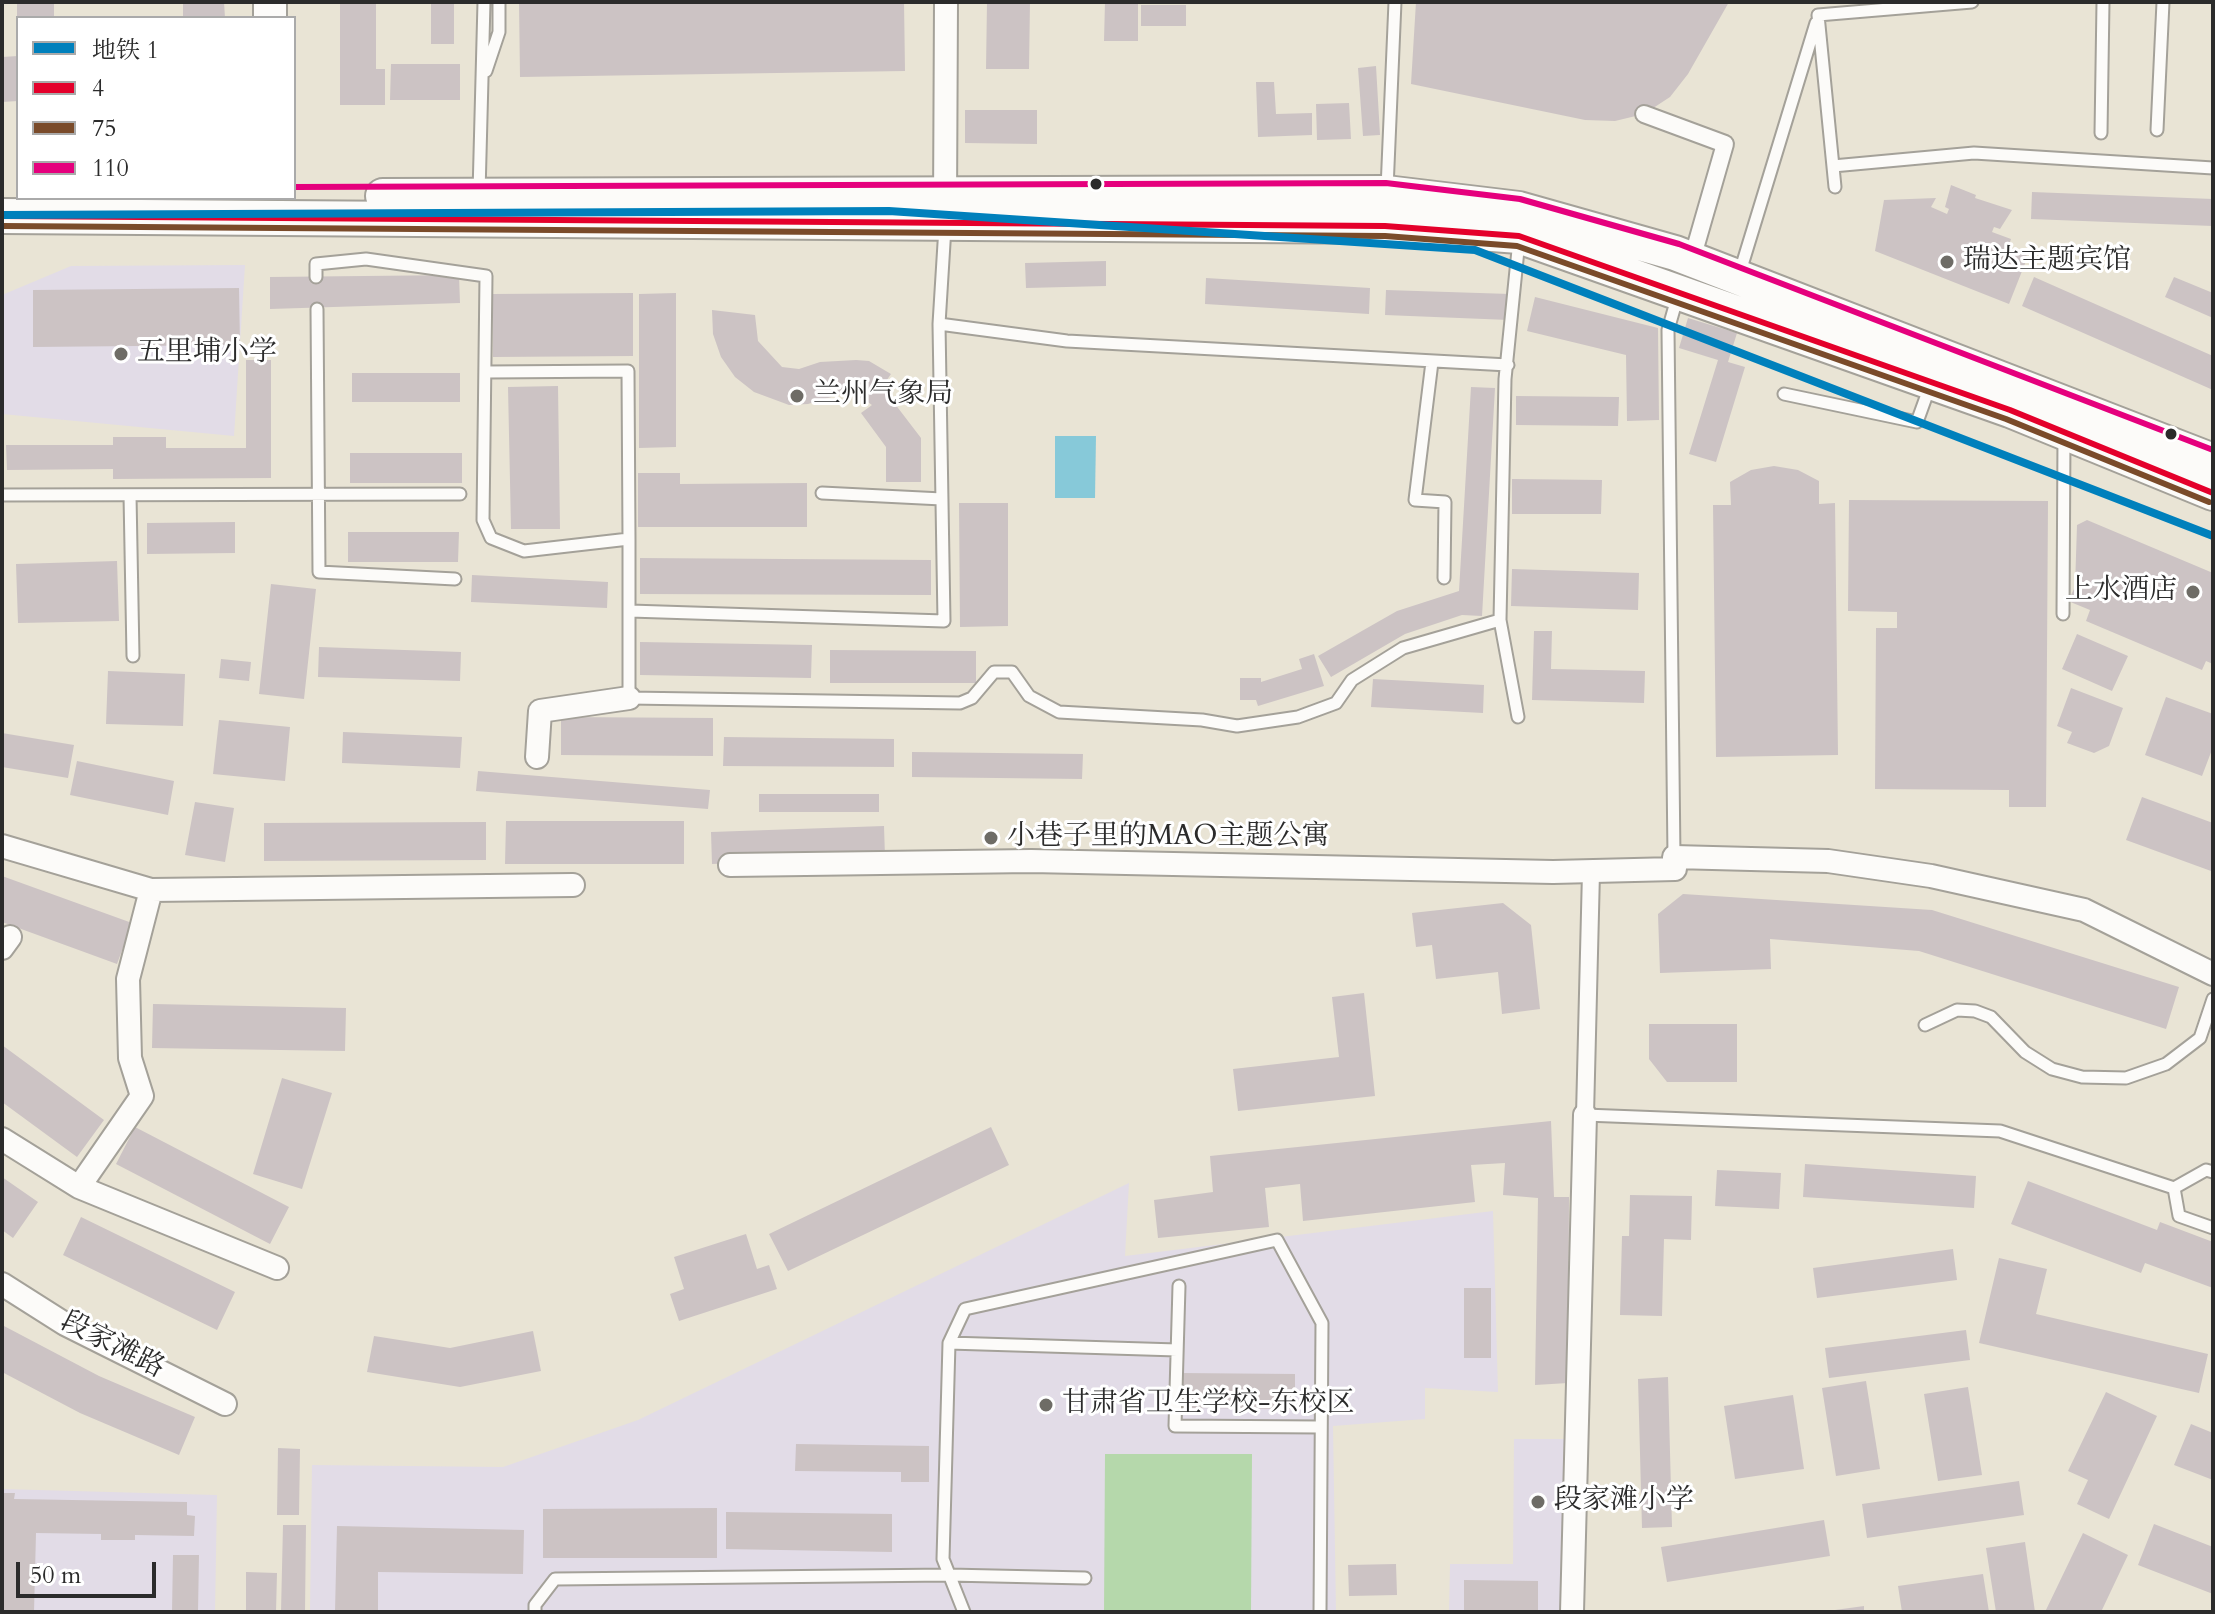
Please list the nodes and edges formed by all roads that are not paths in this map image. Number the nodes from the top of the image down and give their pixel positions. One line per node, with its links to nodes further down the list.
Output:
1 (484, 2): 9 (lane)
2 (499, 2): 9 (lane)
3 (946, 2): 18 (street)
4 (1395, 2): 19 (lane)
5 (1972, 2): 8 (lane)
6 (2103, 2): 12 (lane)
7 (2163, 2): 11 (lane)
8 (1818, 15): 13 (lane); 24 (lane)
9 (482, 81): 16 (lane)
10 (1644, 114): 22 (street)
11 (2157, 130)
12 (2101, 133)
13 (1833, 166): 14 (lane); 15 (lane)
14 (2213, 168)
15 (1835, 187)
16 (479, 194): 17 (main road); 18 (main road)
17 (278, 204): 18 (main road); 20 (main road)
18 (945, 208): 19 (main road); 27 (lane)
19 (1386, 209): 21 (main road); 22 (main road)
20 (2, 216)
21 (1519, 236): 25 (main road); 29 (lane)
22 (1692, 259): 24 (main road)
23 (316, 277): 30 (lane)
24 (1738, 277): 34 (main road)
25 (1679, 291): 31 (main road); 53 (lane)
26 (317, 309): 37 (lane)
27 (939, 324): 28 (lane); 41 (lane)
28 (1432, 362): 29 (lane); 43 (lane)
29 (1508, 365): 47 (lane)
30 (487, 372): 42 (lane); 42 (lane)
31 (1931, 381): 32 (lane); 33 (main road)
32 (1784, 394)
33 (2064, 432): 36 (main road); 46 (lane)
34 (2213, 461)
35 (822, 493): 41 (lane)
36 (2213, 493)
37 (319, 494): 38 (lane); 40 (lane); 44 (lane)
38 (460, 494)
39 (2, 495): 40 (lane)
40 (130, 495): 48 (lane)
41 (942, 499): 45 (lane)
42 (629, 539): 45 (lane)
43 (1444, 578)
44 (455, 579)
45 (630, 611): 49 (lane)
46 (2063, 614)
47 (1500, 620): 49 (lane); 50 (lane)
48 (133, 656)
49 (629, 698): 51 (street)
50 (1518, 717)
51 (537, 757)
52 (2, 846): 57 (street)
53 (1674, 857): 55 (street); 58 (street)
54 (730, 865): 55 (street)
55 (1591, 872): 61 (street)
56 (573, 885): 57 (street)
57 (151, 890): 64 (street)
58 (2213, 974)
59 (2213, 999): 60 (lane)
60 (1925, 1025)
61 (1585, 1115): 65 (lane); 79 (street)
62 (2, 1139): 64 (street)
63 (2213, 1172): 65 (lane)
64 (79, 1187): 67 (street)
65 (2174, 1188): 66 (lane)
66 (2213, 1228)
67 (277, 1268)
68 (2, 1284): 72 (street, 段家滩路)
69 (1179, 1286): 71 (lane)
70 (949, 1343): 71 (lane); 73 (lane); 74 (lane)
71 (1177, 1350): 73 (lane)
72 (225, 1404)
73 (1319, 1427): 78 (lane)
74 (949, 1575): 75 (lane); 76 (lane); 77 (lane)
75 (1085, 1578)
76 (535, 1612)
77 (964, 1612)
78 (1320, 1612)
79 (1572, 1612)

